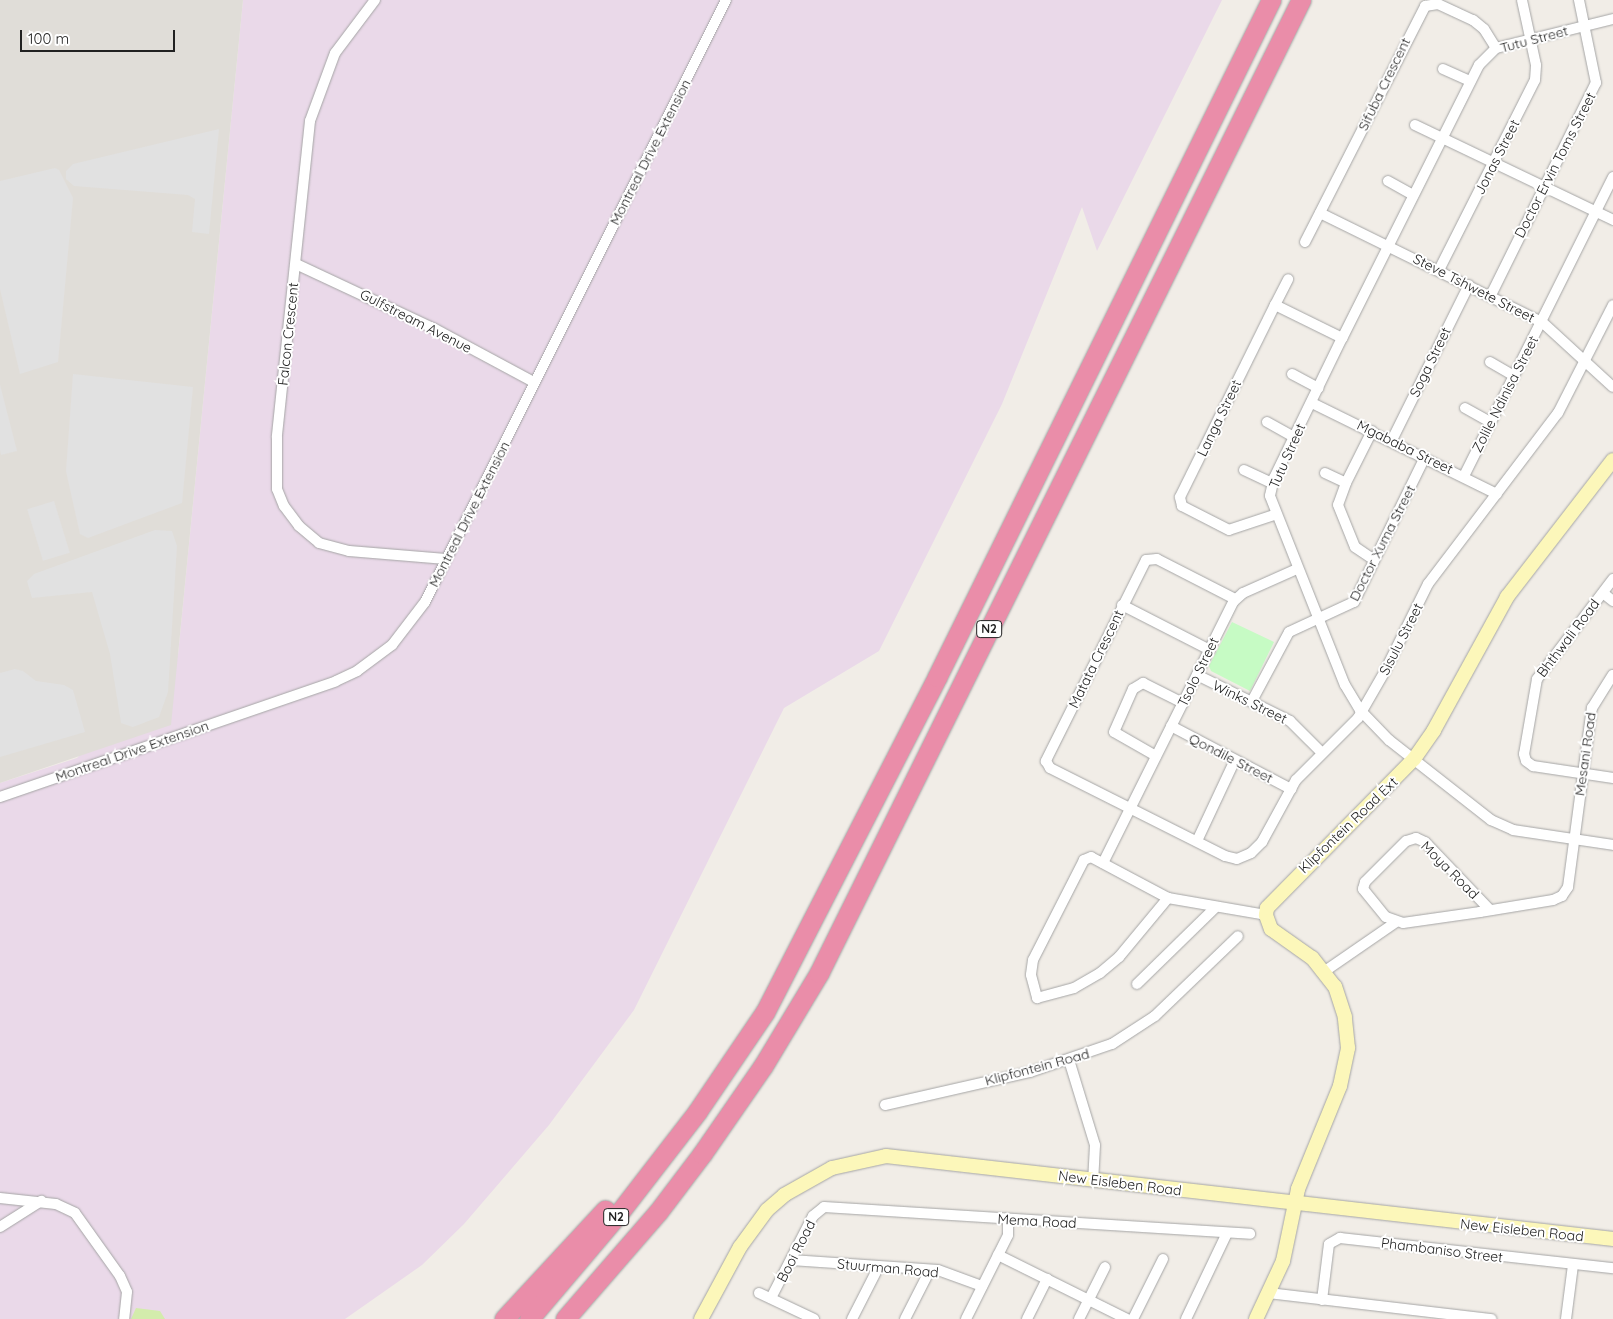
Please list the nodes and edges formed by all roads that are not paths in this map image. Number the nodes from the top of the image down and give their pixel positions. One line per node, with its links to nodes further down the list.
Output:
1 (375, 0): 25 (street, Falcon Crescent)
2 (726, 0): 38 (street, Montreal Drive Extension)
3 (1270, 0): 96 (highway, N2)
4 (1302, 0): 105 (highway, N2)
5 (1522, 0): 9 (street, Jonas Street)
6 (1578, 0): 8 (street, Doctor Ervin Toms Street)
7 (1613, 19): 8 (street, Tutu Street)
8 (1585, 26): 9 (street, Tutu Street); 18 (street, Doctor Ervin Toms Street)
9 (1531, 39): 10 (street, Tutu Street); 15 (street, Jonas Street)
10 (1496, 48): 12 (street, Tutu Street); 20 (street, Sifuba Crescent)
11 (1443, 69): 12 (street)
12 (1470, 82): 14 (street, Tutu Street)
13 (1415, 125): 14 (street)
14 (1442, 135): 15 (street); 19 (street, Tutu Street)
15 (1496, 161): 18 (street); 26 (street, Jonas Street)
16 (1613, 177): 21 (street, Zolile Ndinisa Street)
17 (1388, 181): 19 (street)
18 (1545, 185): 21 (street); 29 (street, Doctor Ervin Toms Street)
19 (1413, 195): 24 (street, Tutu Street)
20 (1320, 212): 23 (street, Sifuba Crescent); 24 (street, Steve Tshwete Street)
21 (1596, 212): 22 (street); 32 (street, Zolile Ndinisa Street)
22 (1613, 220)
23 (1305, 242)
24 (1389, 246): 26 (street, Steve Tshwete Street); 33 (street, Tutu Street)
25 (296, 264): 38 (street, Gulfstream Avenue); 57 (street, Falcon Crescent)
26 (1439, 270): 28 (street, Steve Tshwete Street)
27 (1288, 279): 30 (street, Langa Street)
28 (1469, 285): 29 (street, Steve Tshwete Street); 47 (street, Soga Street)
29 (1490, 295): 32 (street, Steve Tshwete Street)
30 (1275, 305): 33 (street); 56 (street, Langa Street)
31 (1613, 305): 34 (street, Sisulu Street)
32 (1542, 322): 34 (street, Steve Tshwete Street); 37 (street, Zolile Ndinisa Street)
33 (1342, 338): 40 (street, Tutu Street)
34 (1585, 361): 39 (street, Steve Tshwete Street); 55 (street, Sisulu Street)
35 (1490, 362): 37 (street)
36 (1292, 374): 40 (street)
37 (1514, 376): 44 (street, Zolile Ndinisa Street)
38 (534, 382): 57 (street, Montreal Drive Extension)
39 (1613, 387)
40 (1318, 388): 41 (street, Tutu Street)
41 (1312, 403): 45 (street, Mgababa Street); 46 (street, Tutu Street)
42 (1465, 408): 44 (street)
43 (1267, 422): 46 (street)
44 (1490, 422): 52 (street, Zolile Ndinisa Street)
45 (1372, 431): 47 (street, Mgababa Street); 54 (street)
46 (1294, 437): 53 (street, Tutu Street)
47 (1392, 440): 48 (street, Mgababa Street)
48 (1425, 457): 52 (street, Mgababa Street); 58 (street, Doctor Xuma Street)
49 (1613, 460): 76 (street, Klipfontein Road Ext)
50 (1244, 470): 53 (street)
51 (1325, 473): 54 (street)
52 (1464, 476): 55 (street, Mgababa Street)
53 (1272, 483): 56 (street, Tutu Street)
54 (1346, 483): 58 (street)
55 (1497, 494): 71 (street, Sisulu Street)
56 (1274, 515): 59 (street, Tutu Street)
57 (446, 559): 80 (street, Montreal Drive Extension)
58 (1374, 560): 65 (street, Doctor Xuma Street)
59 (1297, 569): 62 (street); 65 (street, Tutu Street)
60 (1613, 579): 61 (street, Bhthwali Road)
61 (1603, 593): 63 (street); 77 (street, Bhthwali Road)
62 (1235, 600): 64 (street, Matata Crescent); 66 (street, Tsolo Street)
63 (1613, 601)
64 (1122, 605): 66 (street); 81 (street, Matata Crescent)
65 (1318, 619): 69 (street, Doctor Xuma Street); 71 (street, Tutu Street)
66 (1210, 650): 67 (street, Tsolo Street)
67 (1197, 675): 69 (street, Winks Street); 70 (street, Tsolo Street)
68 (1613, 675): 77 (street, Mesani Road)
69 (1252, 701): 73 (street, Winks Street)
70 (1183, 703): 72 (street, Tsolo Street); 74 (street)
71 (1360, 710): 73 (street, Sisulu Street); 76 (street, Tutu Street)
72 (1171, 726): 74 (street, Tsolo Street); 75 (street, Qondile Street)
73 (1322, 753): 79 (street, Sisulu Street)
74 (1156, 756): 81 (street, Tsolo Street)
75 (1236, 760): 79 (street, Qondile Street); 83 (street)
76 (1414, 760): 82 (street, Tutu Street); 89 (street, Klipfontein Road Ext)
77 (1583, 774): 78 (street); 82 (street, Mesani Road)
78 (1613, 778)
79 (1291, 789): 83 (street, Sisulu Street)
80 (0, 797)
81 (1131, 808): 83 (street, Sisulu Street); 85 (street, Tsolo Street)
82 (1572, 840): 84 (street, Tutu Street); 88 (street, Moya Road)
83 (1196, 842)
84 (1613, 845)
85 (1103, 863): 86 (street); 86 (street)
86 (1168, 898): 87 (street)
87 (1216, 907): 89 (street); 93 (street)
88 (1490, 910): 90 (street, Moya Road); 90 (street, Moya Road)
89 (1266, 915): 92 (street)
90 (1396, 922): 92 (street)
91 (1238, 936): 94 (street, Klipfontein Road)
92 (1325, 971): 100 (street)
93 (1137, 984)
94 (1069, 1060): 95 (street, Klipfontein Road); 97 (street)
95 (886, 1105)
96 (697, 1112): 124 (highway); 125 (highway, N2)
97 (1093, 1180): 100 (street, New Eisleben Road); 128 (street, New Eisleben Road)
98 (0, 1198): 99 (street)
99 (40, 1201): 103 (street); 123 (street)
100 (1295, 1203): 107 (street, New Eisleben Road); 119 (street)
101 (824, 1207): 102 (street, Mema Road); 110 (street, Booi Road)
102 (1008, 1219): 104 (street, Mema Road); 108 (street)
103 (0, 1227)
104 (1227, 1233): 106 (street, Mema Road); 137 (street)
105 (638, 1234): 126 (highway, N2); 127 (highway)
106 (1250, 1234)
107 (1613, 1239)
108 (998, 1255): 116 (street); 117 (street)
109 (1163, 1259): 136 (street)
110 (791, 1260): 112 (street, Stuurman Road); 120 (street, Booi Road)
111 (1572, 1265): 114 (street, Phambaniso Street); 122 (street, Phambaniso Street); 140 (street)
112 (879, 1266): 115 (street, Stuurman Road); 130 (street)
113 (1105, 1267): 121 (street)
114 (1613, 1268)
115 (930, 1270): 117 (street, Stuurman Road); 131 (street)
116 (1047, 1279): 121 (street); 133 (street)
117 (982, 1286): 132 (street)
118 (759, 1293): 120 (street)
119 (1269, 1293): 122 (street); 138 (street)
120 (771, 1298): 129 (street)
121 (1088, 1300): 134 (street); 135 (street)
122 (1322, 1300): 139 (street)
123 (124, 1319)
124 (504, 1319)
125 (530, 1319)
126 (565, 1319)
127 (579, 1319)
128 (701, 1319)
129 (814, 1319)
130 (852, 1319)
131 (905, 1319)
132 (966, 1319)
133 (1027, 1319)
134 (1079, 1319)
135 (1127, 1319)
136 (1133, 1319)
137 (1186, 1319)
138 (1256, 1319)
139 (1491, 1319)
140 (1566, 1319)

